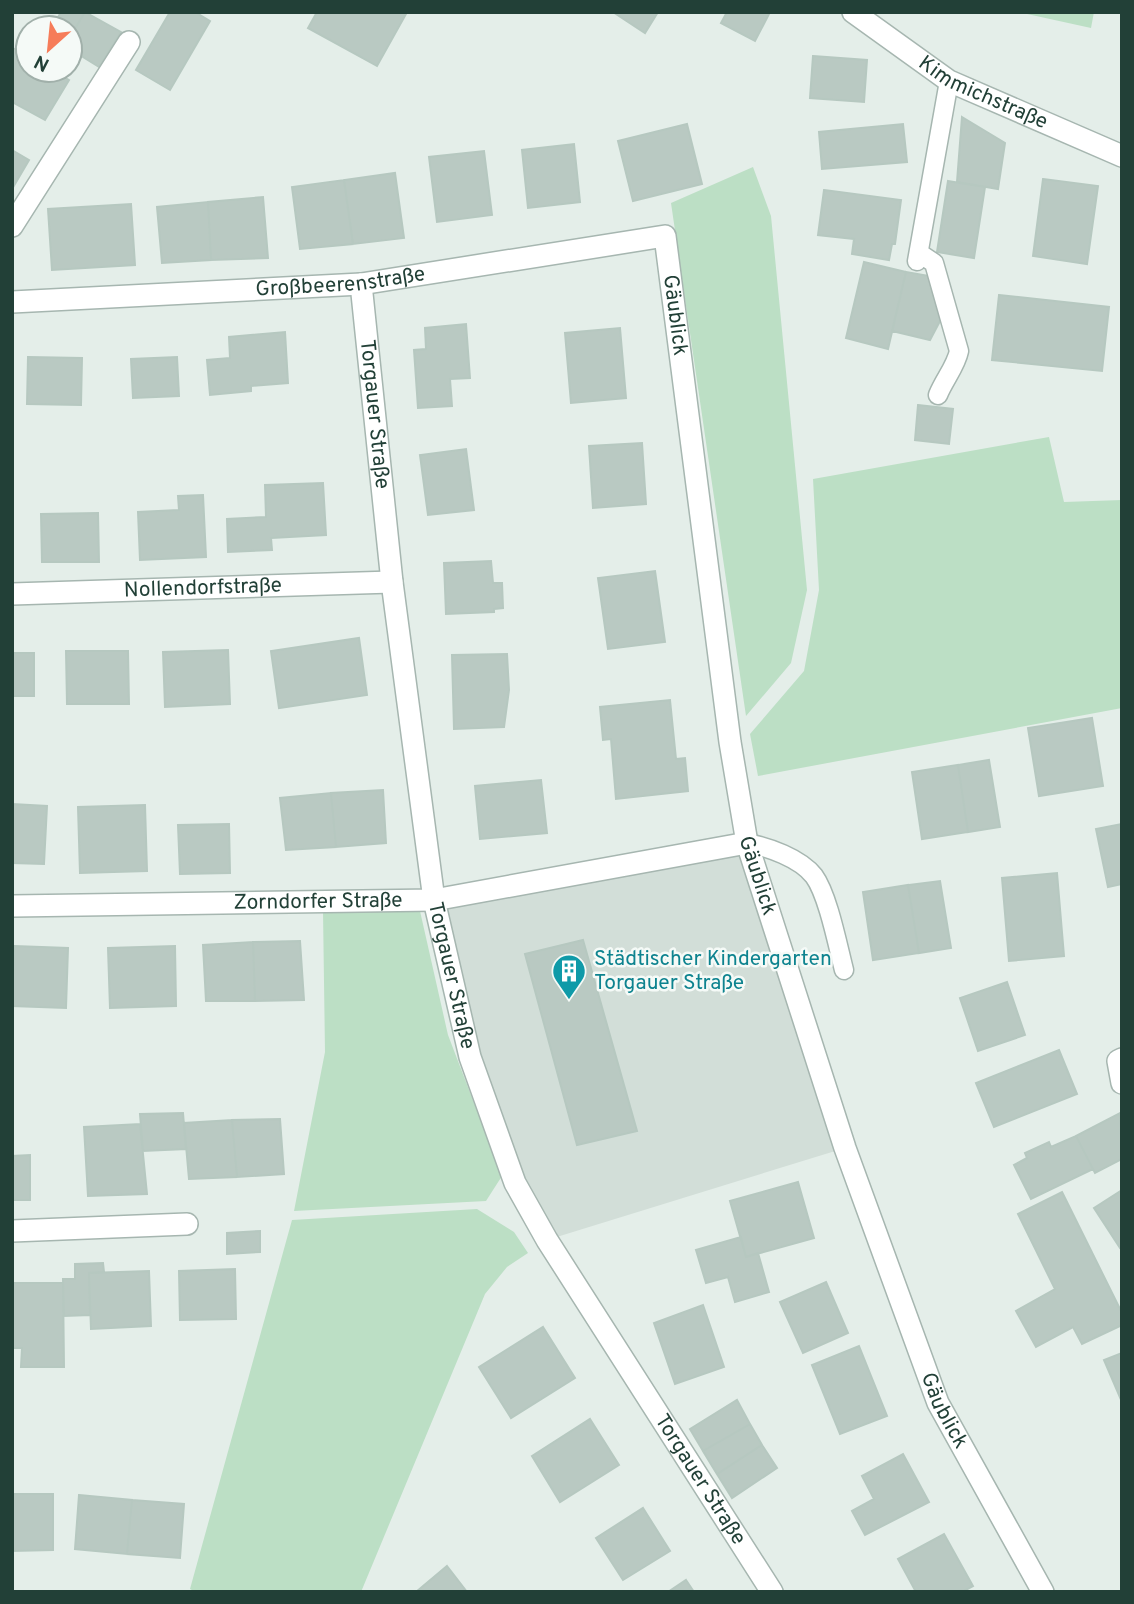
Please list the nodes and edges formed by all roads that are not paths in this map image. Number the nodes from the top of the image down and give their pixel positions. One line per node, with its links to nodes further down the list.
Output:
1 (853, 12): 3 (street, Kimmichstraße)
2 (130, 42): 5 (street)
3 (949, 81): 4 (street, Kimmichstraße); 9 (lane)
4 (1122, 156)
5 (12, 226)
6 (665, 236): 7 (street, Großbeerenstraße); 12 (street, Gäublick)
7 (361, 284): 8 (street, Großbeerenstraße); 10 (street, Torgauer Straße)
8 (12, 302)
9 (938, 395)
10 (393, 582): 11 (street, Nollendorfstraße); 13 (street, Torgauer Straße)
11 (12, 594)
12 (747, 843): 13 (street, Zorndorfer Straße); 15 (lane); 21 (street, Gäublick)
13 (434, 900): 14 (street, Zorndorfer Straße); 20 (street, Torgauer Straße)
14 (12, 906)
15 (844, 970)
16 (1122, 1059): 17 (street)
17 (1122, 1083)
18 (187, 1224): 19 (street)
19 (12, 1231)
20 (772, 1592)
21 (1043, 1592)

